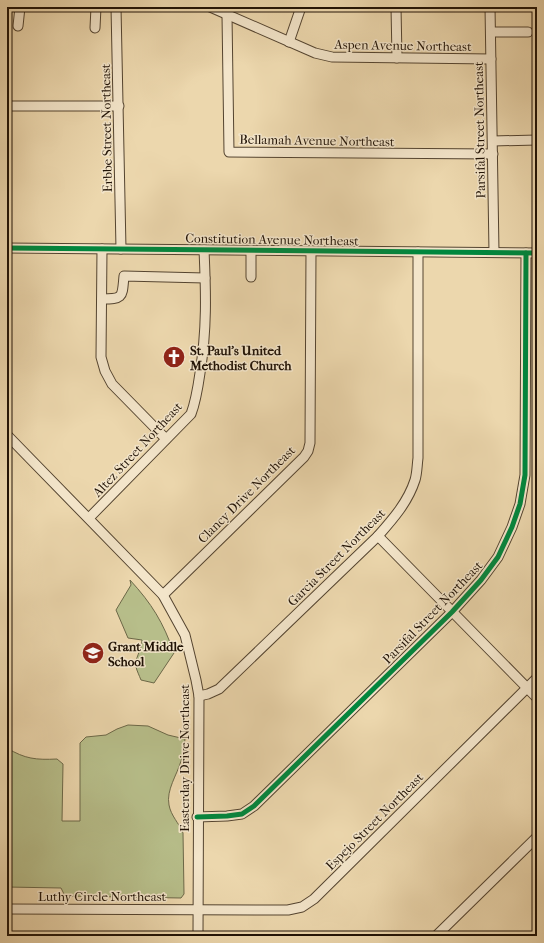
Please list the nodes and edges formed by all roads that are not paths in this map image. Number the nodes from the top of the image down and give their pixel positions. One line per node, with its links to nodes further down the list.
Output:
1 (20, 7): 9 (street)
2 (96, 7): 10 (street)
3 (116, 7): 17 (street, Erbbe Street Northeast)
4 (210, 7): 8 (street)
5 (301, 7): 13 (street)
6 (396, 7): 14 (street)
7 (490, 7): 11 (street, Parsifal Street Northeast)
8 (227, 15): 13 (street, Aspen Avenue Northeast); 20 (street, Bellamah Avenue Northeast)
9 (18, 26)
10 (95, 28)
11 (491, 32): 12 (street); 15 (street, Parsifal Street Northeast)
12 (528, 32)
13 (289, 42): 14 (street, Aspen Avenue Northeast)
14 (397, 58): 15 (street, Aspen Avenue Northeast)
15 (491, 59): 19 (street, Parsifal Street Northeast)
16 (7, 106): 17 (street)
17 (118, 106): 23 (street, Erbbe Street Northeast)
18 (537, 140): 19 (street)
19 (493, 141): 20 (street, Parsifal Street Northeast)
20 (493, 154): 28 (street, Parsifal Street Northeast)
21 (7, 248): 22 (street, Constitution Avenue Northeast)
22 (102, 249): 23 (street, Constitution Avenue Northeast); 33 (street)
23 (121, 249): 24 (street, Constitution Avenue Northeast)
24 (204, 250): 25 (street, Constitution Avenue Northeast); 32 (street, Altez Street Northeast)
25 (250, 250): 26 (street, Constitution Avenue Northeast); 31 (street)
26 (311, 251): 27 (street, Constitution Avenue Northeast); 38 (street, Clancy Drive Northeast)
27 (418, 252): 28 (street, Constitution Avenue Northeast); 37 (street, Garcia Street Northeast)
28 (494, 252): 29 (street, Constitution Avenue Northeast)
29 (526, 252): 30 (street, Constitution Avenue Northeast); 39 (street, Parsifal Street Northeast)
30 (537, 253)
31 (251, 277)
32 (205, 278): 33 (street); 35 (street, Altez Street Northeast)
33 (102, 299): 35 (street)
34 (7, 435): 36 (street, Easterday Drive Northeast)
35 (166, 439): 36 (street, Altez Street Northeast)
36 (89, 518): 38 (street, Easterday Drive Northeast)
37 (378, 536): 39 (street); 42 (street, Garcia Street Northeast)
38 (163, 594): 42 (street, Easterday Drive Northeast)
39 (452, 612): 41 (street); 44 (street, Parsifal Street Northeast)
40 (537, 678): 41 (street, Espejo Street Northeast)
41 (527, 688): 43 (street); 47 (street, Espejo Street Northeast)
42 (198, 696): 44 (street, Easterday Drive Northeast)
43 (537, 698)
44 (197, 816): 47 (street, Easterday Drive Northeast)
45 (537, 837): 49 (street)
46 (7, 908): 47 (street, Luthy Circle Northeast)
47 (198, 910): 48 (street, Easterday Drive Northeast)
48 (198, 936)
49 (436, 936)

